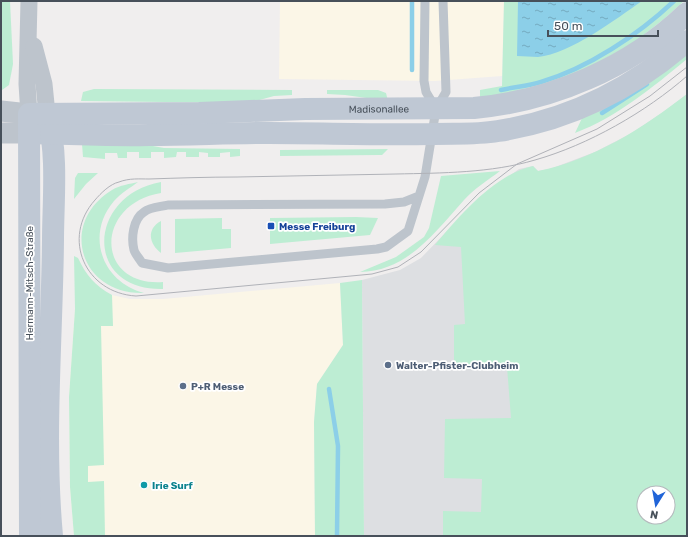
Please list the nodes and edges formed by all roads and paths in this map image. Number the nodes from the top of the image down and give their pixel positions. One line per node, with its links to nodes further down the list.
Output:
1 (29, 1): 8 (street, Hermann-Mitsch-Straße)
2 (425, 1): 6 (lane)
3 (443, 1): 6 (lane)
4 (687, 13): 6 (main road, Madisonallee)
5 (687, 41): 10 (main road)
6 (436, 109): 8 (main road, Madisonallee); 10 (lane)
7 (1, 111): 8 (street)
8 (39, 124): 9 (street); 10 (main road); 12 (main road, Hermann-Mitsch-Straße); 13 (main road, Hermann-Mitsch-Straße)
9 (1, 133)
10 (432, 134): 11 (lane)
11 (419, 196): 11 (lane)
12 (30, 536)
13 (52, 536)

